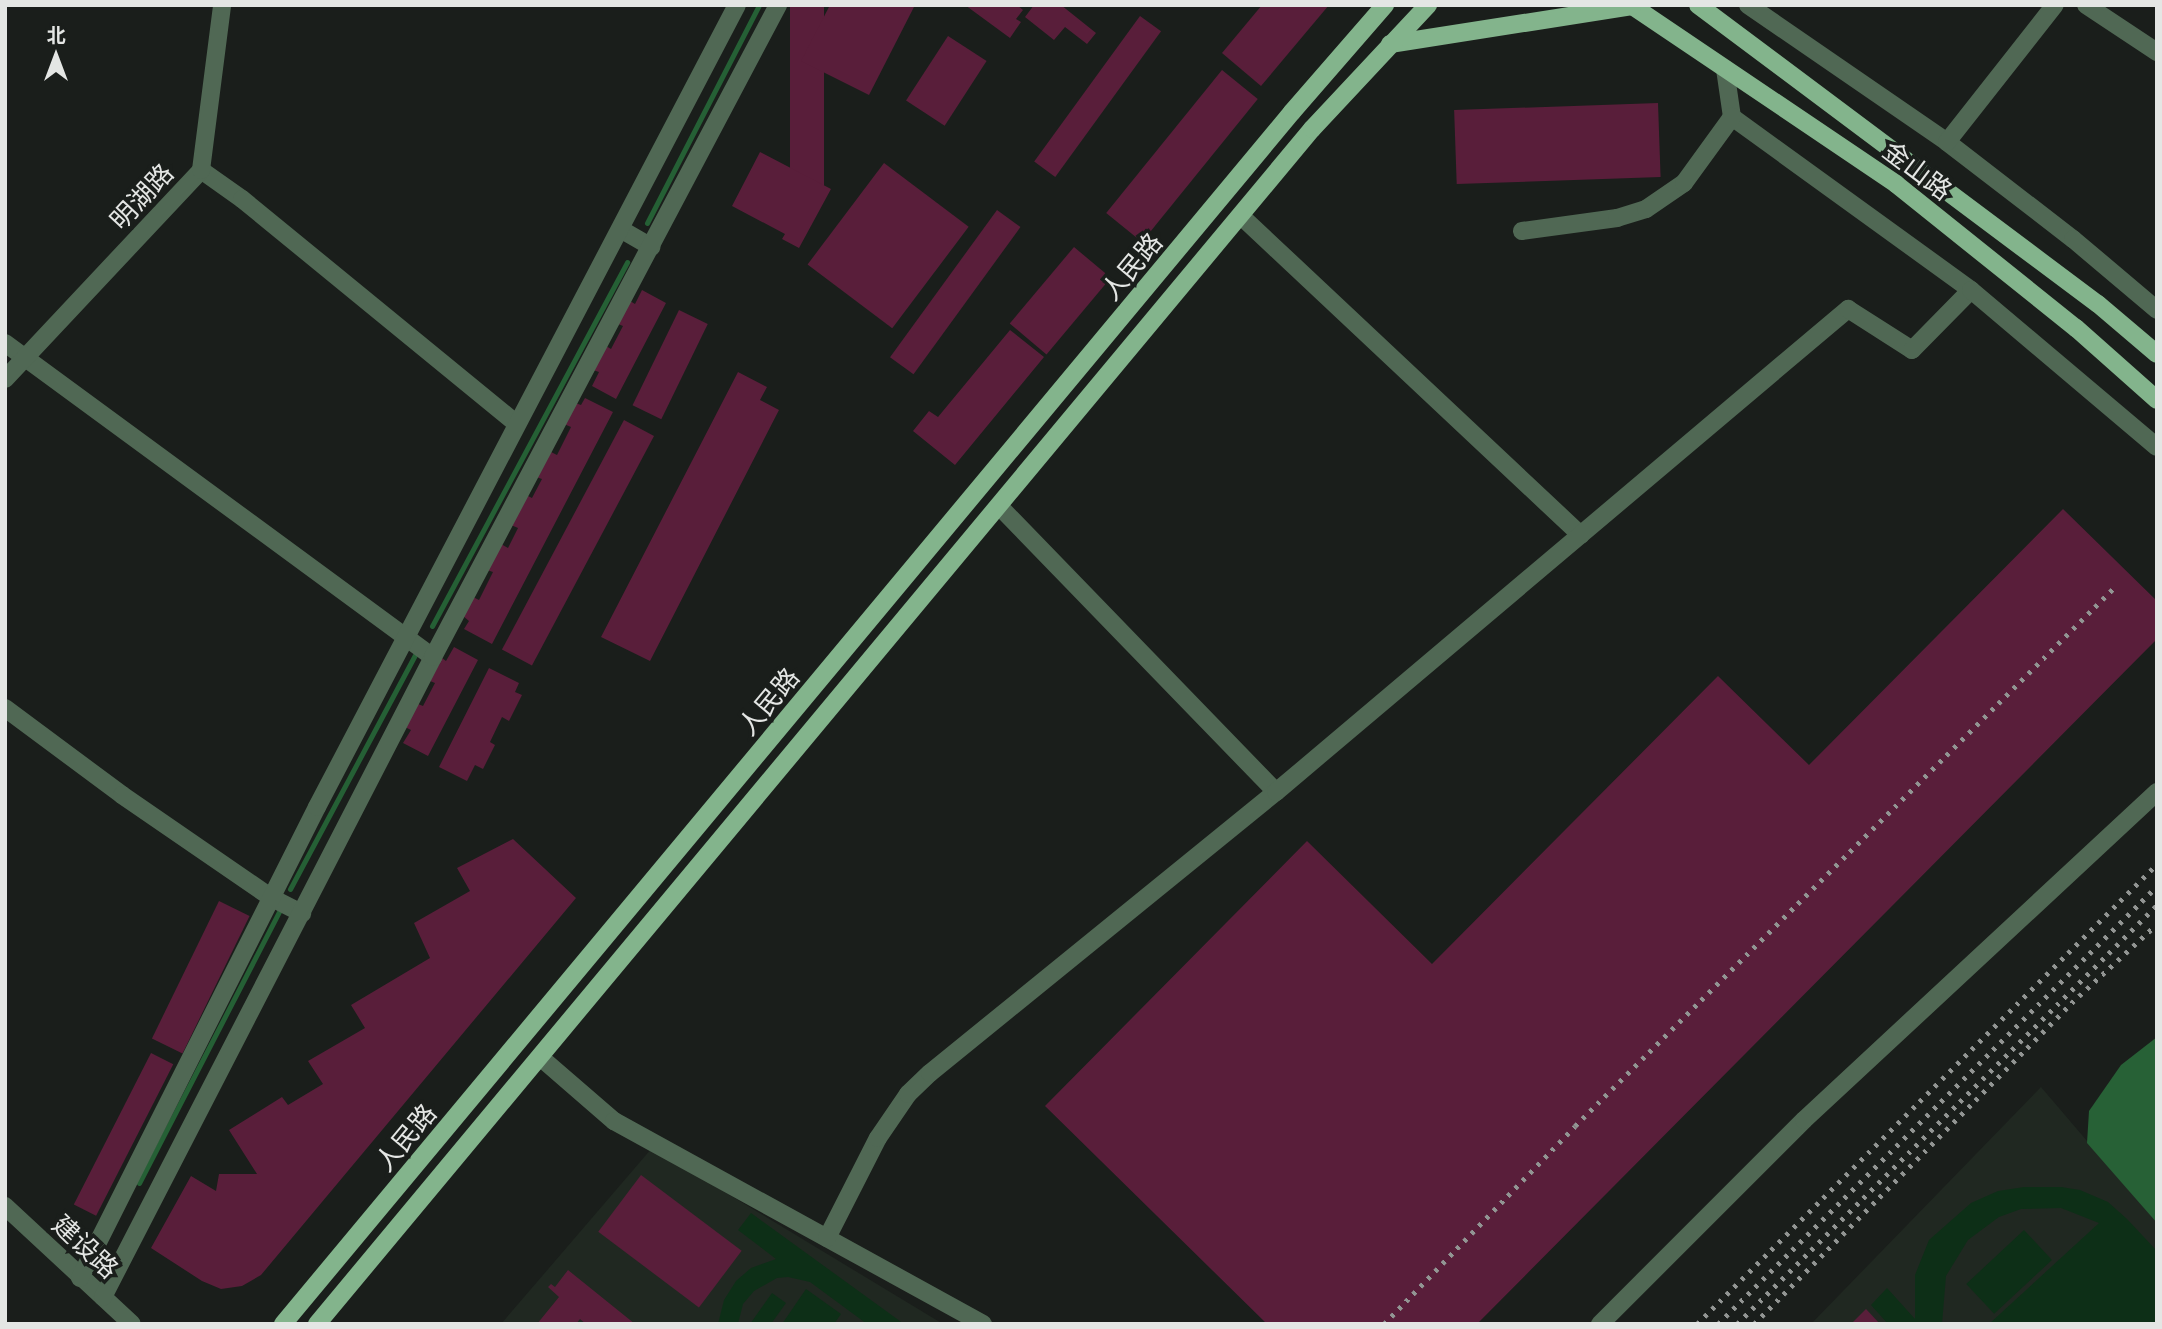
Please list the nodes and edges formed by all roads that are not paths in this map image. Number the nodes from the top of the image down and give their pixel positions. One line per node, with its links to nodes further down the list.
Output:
1 (222, 5): 16 (street, 明湖路)
2 (737, 5): 18 (street)
3 (778, 5): 20 (street)
4 (1428, 5): 11 (main road, 人民路)
5 (1748, 5): 15 (street)
6 (2055, 5): 15 (street)
7 (2086, 5): 12 (street)
8 (1631, 6): 11 (main road); 13 (main road, 金山路)
9 (1700, 6): 24 (main road, 金山路)
10 (1378, 9): 45 (main road, 人民路)
11 (1390, 44): 17 (main road, 人民路)
12 (2157, 52)
13 (1725, 69): 14 (street); 27 (main road, 金山路)
14 (1732, 117): 19 (street); 21 (street)
15 (1947, 142): 22 (street)
16 (201, 170): 25 (street, 明湖路); 28 (street)
17 (1241, 216): 30 (main road, 人民路); 31 (street)
18 (622, 230): 20 (street); 28 (street)
19 (1522, 231)
20 (652, 247): 33 (street)
21 (1971, 290): 29 (street); 31 (street)
22 (2157, 310)
23 (5, 343): 25 (street)
24 (2157, 354)
25 (23, 358): 26 (street, 明湖路); 32 (street)
26 (5, 379)
27 (2157, 400)
28 (517, 424): 32 (street)
29 (2157, 447)
30 (999, 506): 35 (street); 39 (main road, 人民路)
31 (1581, 535): 35 (street)
32 (407, 637): 33 (street); 37 (street)
33 (433, 657): 38 (street)
34 (5, 708): 37 (street)
35 (1276, 792): 41 (street)
36 (2157, 792): 48 (street)
37 (272, 898): 38 (street); 42 (street)
38 (302, 913): 43 (street)
39 (540, 1057): 41 (street); 46 (main road, 人民路)
40 (5, 1206): 42 (street, 建设路)
41 (827, 1238): 47 (street)
42 (80, 1278): 43 (street, 建设路)
43 (103, 1297): 44 (street, 建设路)
44 (132, 1324)
45 (283, 1324)
46 (317, 1324)
47 (983, 1324)
48 (1600, 1324)

